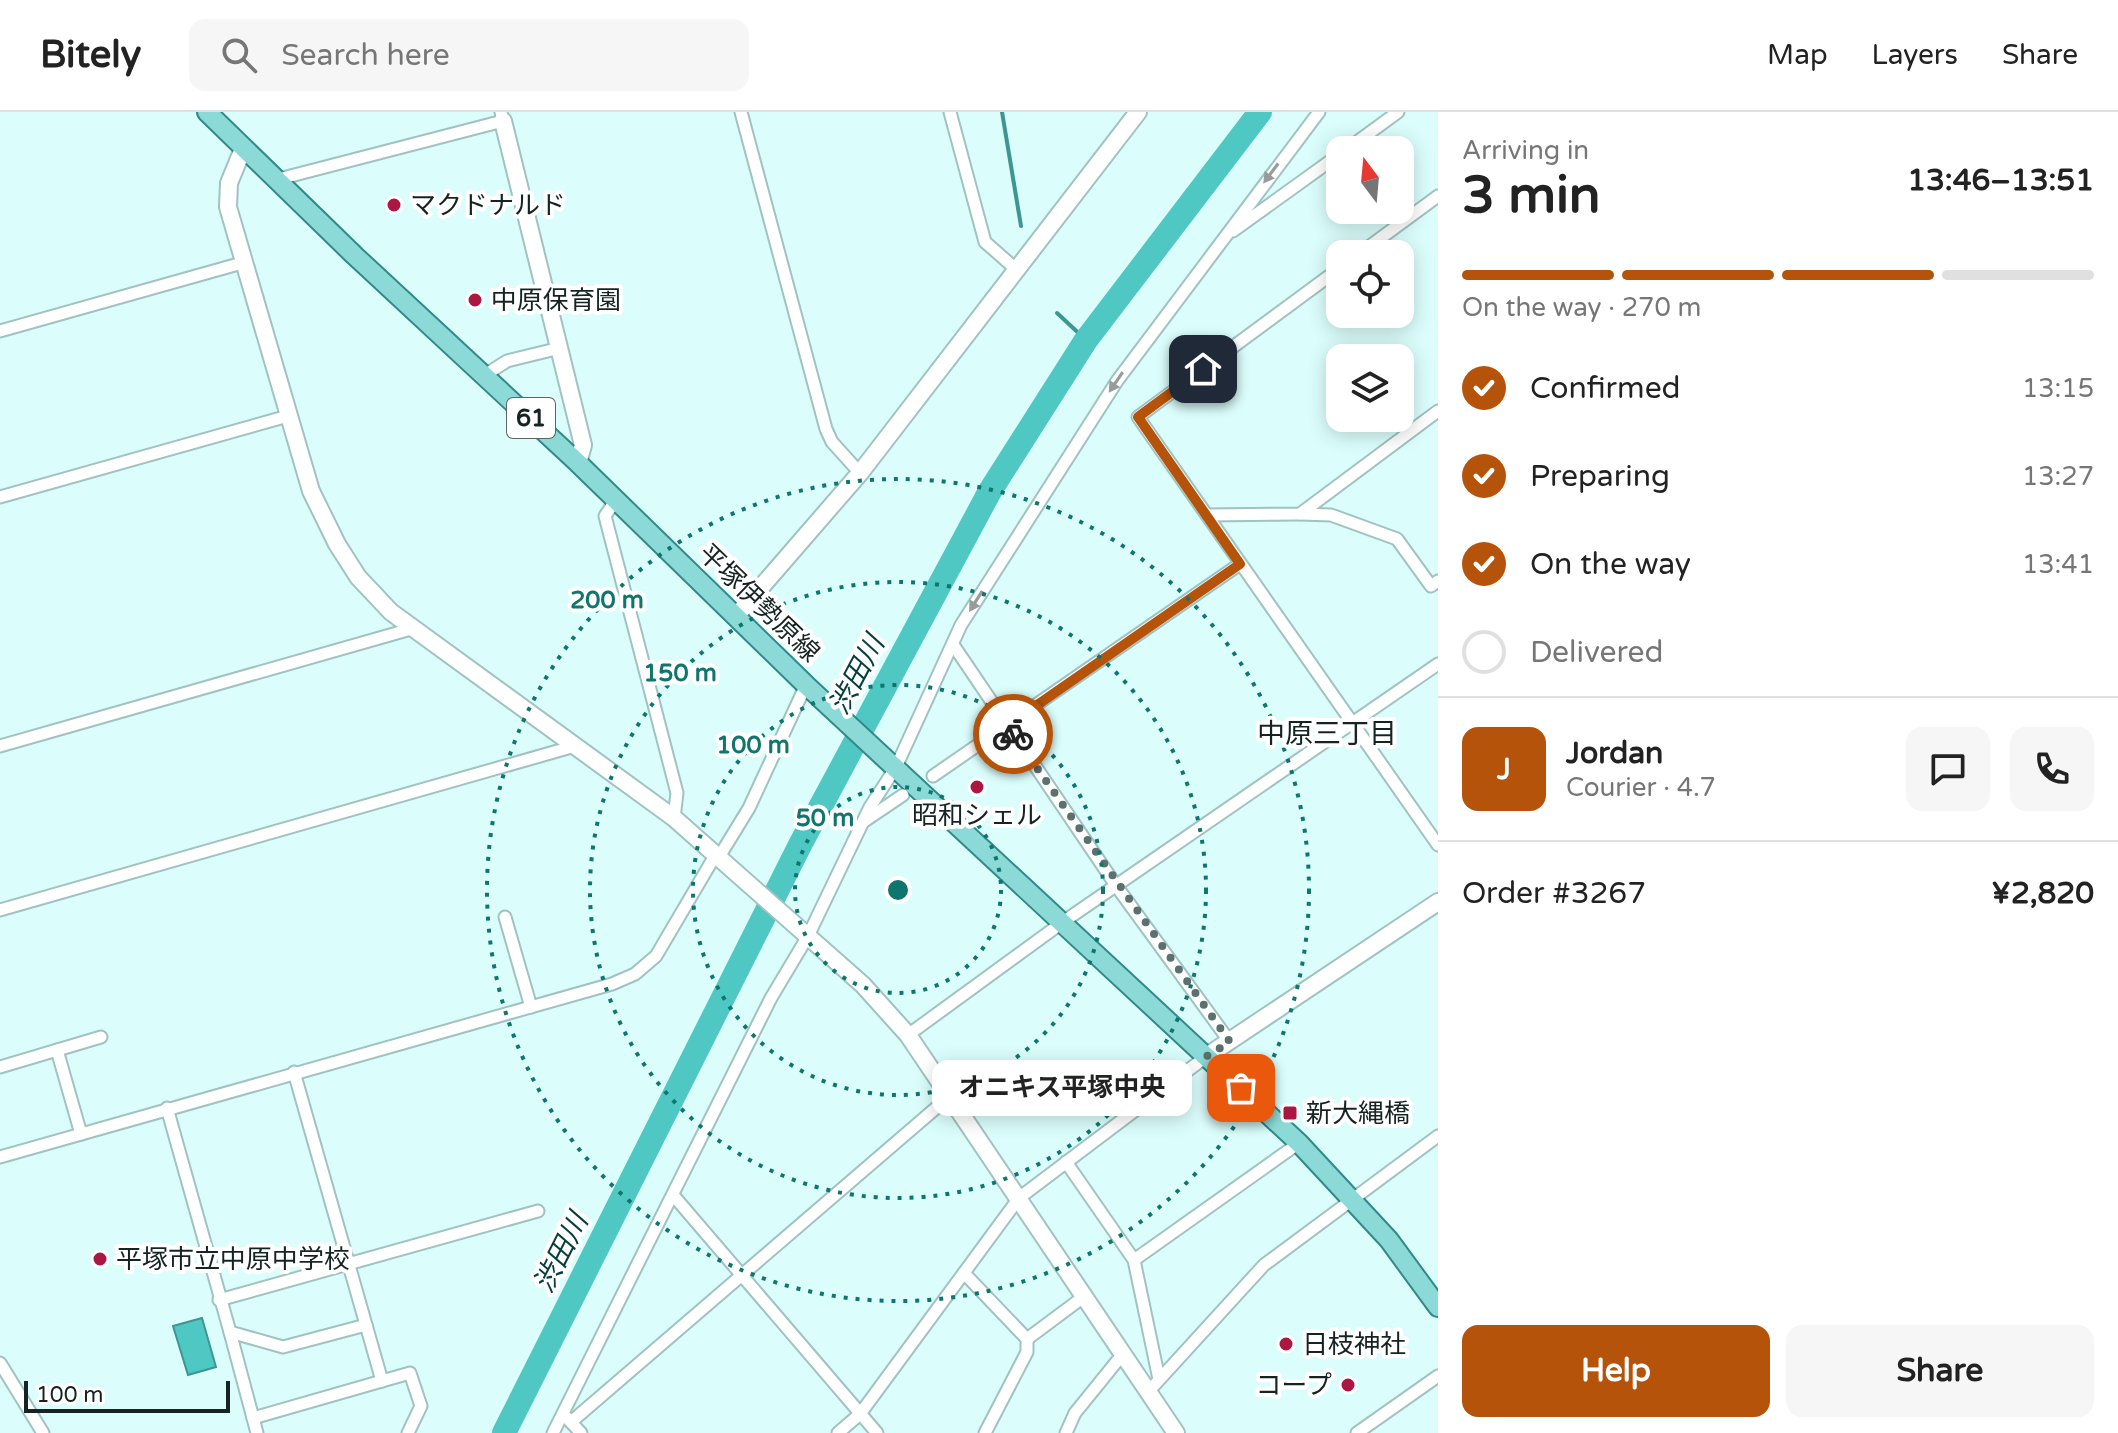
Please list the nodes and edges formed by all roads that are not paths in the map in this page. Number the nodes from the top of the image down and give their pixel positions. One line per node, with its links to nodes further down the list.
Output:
1 (207, 112): 9 (main road, 平塚伊勢原線 / 61)
2 (741, 112): 24 (street)
3 (950, 112): 16 (street)
4 (1319, 112): 13 (street, one-way to 13)
5 (1398, 112): 8 (street)
6 (1136, 113): 16 (street)
7 (502, 116): 11 (street); 19 (street)
8 (1365, 136)
9 (243, 149): 11 (main road, 平塚伊勢原線 / 61); 15 (street)
10 (1326, 164): 13 (street)
11 (275, 180): 20 (main road, 平塚伊勢原線 / 61)
12 (1438, 196): 14 (street)
13 (1223, 239): 33 (street, one-way to 33)
14 (1378, 240)
15 (242, 263): 18 (street); 22 (street)
16 (1017, 270): 24 (street)
17 (1326, 278): 28 (street)
18 (0, 331)
19 (560, 348): 20 (street); 23 (street)
20 (485, 375): 23 (main road, 平塚伊勢原線 / 61)
21 (1438, 411): 27 (street)
22 (288, 416): 25 (street); 32 (street)
23 (578, 463): 26 (main road, 平塚伊勢原線 / 61)
24 (860, 473): 31 (street)
25 (0, 497)
26 (615, 501): 31 (main road, 平塚伊勢原線 / 61); 43 (street)
27 (1300, 514): 28 (street); 30 (street)
28 (1208, 515): 29 (street)
29 (1240, 564): 36 (street); 37 (street)
30 (1438, 581)
31 (737, 615): 35 (main road, 平塚伊勢原線 / 61)
32 (411, 629): 38 (street); 39 (street)
33 (954, 646): 37 (street); 40 (street)
34 (1438, 664): 36 (street)
35 (810, 688): 40 (main road, 平塚伊勢原線 / 61); 46 (street)
36 (1352, 723): 45 (street); 47 (street)
37 (1007, 726): 41 (street); 47 (street)
38 (0, 746)
39 (575, 746): 43 (street); 49 (street)
40 (894, 765): 44 (street); 51 (main road, 平塚伊勢原線 / 61)
41 (933, 776)
42 (903, 795): 44 (street)
43 (674, 818): 46 (street)
44 (863, 822): 52 (street)
45 (1438, 845)
46 (720, 857): 52 (street); 53 (street)
47 (1117, 887): 51 (street); 56 (street)
48 (1438, 902): 56 (street)
49 (0, 910)
50 (505, 917): 53 (street)
51 (1063, 922): 54 (street); 58 (main road, 平塚伊勢原線 / 61)
52 (806, 934): 54 (street); 68 (street)
53 (531, 1007): 60 (street)
54 (908, 1035): 61 (street)
55 (101, 1037): 57 (street)
56 (1230, 1042): 58 (street)
57 (57, 1050): 59 (street); 63 (street)
58 (1207, 1056): 65 (main road, 平塚伊勢原線 / 61); 67 (street)
59 (0, 1067)
60 (294, 1072): 62 (street); 73 (street)
61 (950, 1096): 69 (street); 75 (street)
62 (167, 1108): 63 (street); 77 (street)
63 (81, 1134): 66 (street)
64 (1438, 1136): 70 (street)
65 (1299, 1143): 70 (main road, 平塚伊勢原線 / 61); 72 (street)
66 (0, 1157)
67 (1066, 1162): 69 (street); 72 (street)
68 (673, 1195): 75 (street); 89 (street)
69 (1019, 1198): 74 (street); 76 (street)
70 (1351, 1198): 78 (main road, 平塚伊勢原線 / 61); 86 (street)
71 (538, 1211): 73 (street)
72 (1134, 1260): 86 (street)
73 (349, 1263): 77 (street); 79 (street)
74 (964, 1273): 81 (street); 87 (street)
75 (741, 1274): 87 (street); 89 (street)
76 (1082, 1298): 81 (street); 82 (street)
77 (219, 1300): 80 (street)
78 (1438, 1307)
79 (366, 1325): 80 (street); 85 (street)
80 (230, 1332): 88 (street)
81 (1027, 1339): 97 (street)
82 (1122, 1355): 86 (street); 98 (street)
83 (0, 1363): 90 (street)
84 (1438, 1376): 100 (street)
85 (382, 1381): 88 (street); 92 (street)
86 (1154, 1386): 99 (street)
87 (860, 1414): 95 (street); 96 (street)
88 (253, 1418): 91 (street)
89 (567, 1418): 93 (street); 94 (street)
90 (43, 1433)
91 (257, 1433)
92 (408, 1433)
93 (553, 1433)
94 (581, 1433)
95 (838, 1433)
96 (877, 1433)
97 (985, 1433)
98 (1066, 1433)
99 (1176, 1433)
100 (1357, 1433)

